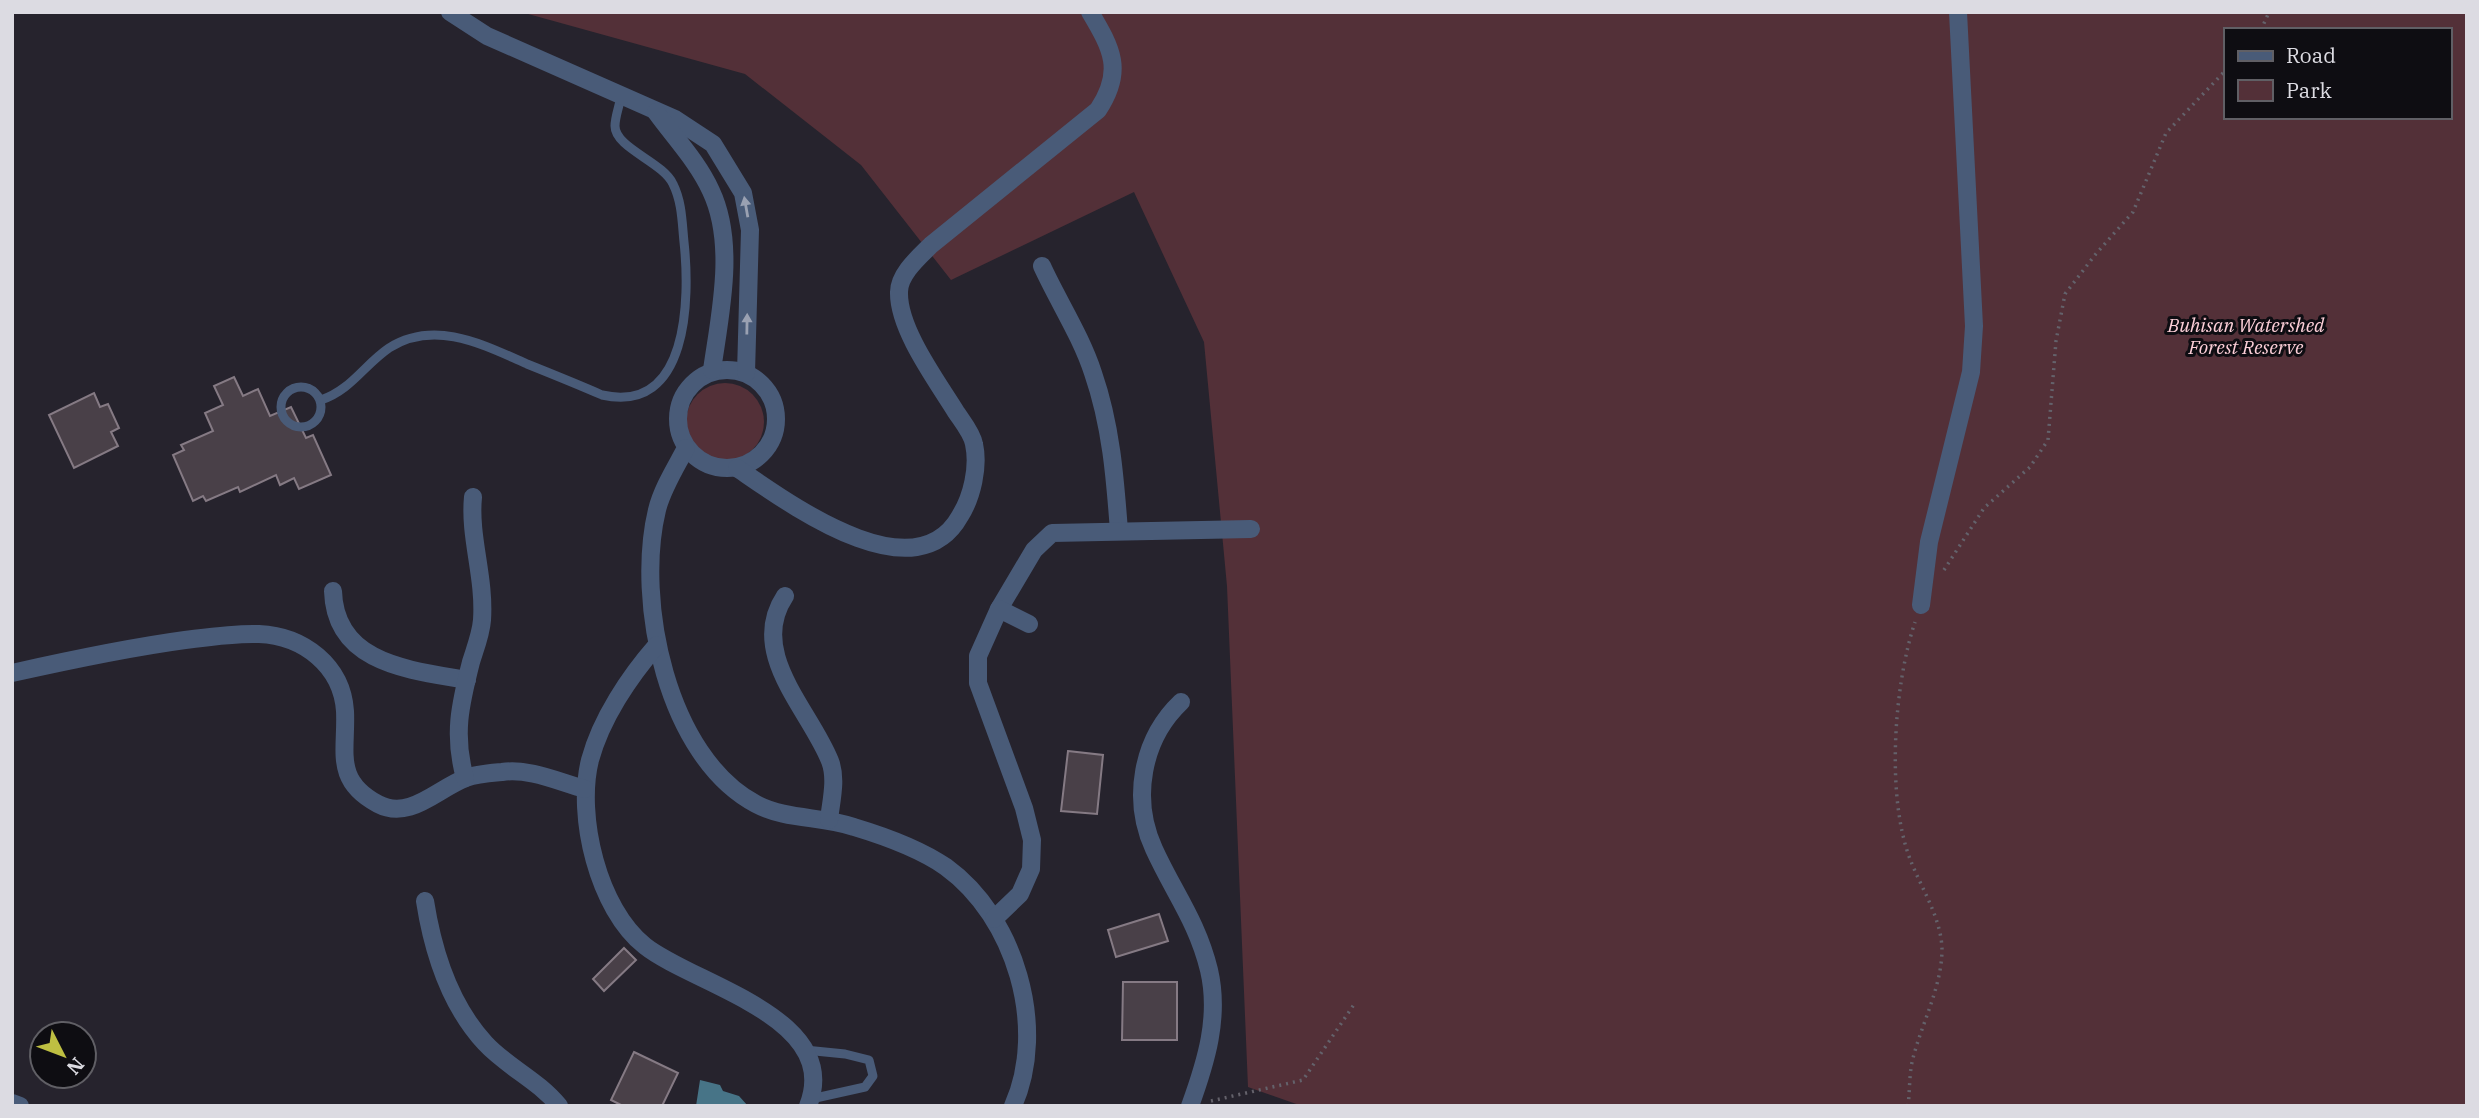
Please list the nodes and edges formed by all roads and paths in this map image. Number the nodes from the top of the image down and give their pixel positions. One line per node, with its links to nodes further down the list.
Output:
1 (450, 12): 7 (street)
2 (1090, 12): 14 (street)
3 (1958, 12): 21 (street)
4 (2269, 12): 5 (path)
5 (2261, 28)
6 (2224, 72): 18 (path)
7 (621, 94): 8 (street); 12 (lane)
8 (653, 109): 10 (street); 11 (street, one-way to 8)
9 (1042, 266): 17 (street)
10 (712, 370): 11 (street); 13 (street)
11 (746, 373): 14 (street)
12 (321, 400): 12 (lane)
13 (686, 448): 14 (street); 24 (street)
14 (737, 468)
15 (474, 497): 26 (street)
16 (1251, 529): 17 (street)
17 (1119, 531): 22 (street)
18 (1942, 573)
19 (333, 591): 26 (street)
20 (785, 596): 30 (street)
21 (1921, 605): 41 (path)
22 (999, 609): 23 (street); 32 (street)
23 (1029, 624)
24 (657, 645): 29 (street); 30 (street)
25 (12, 673): 28 (street)
26 (467, 680): 28 (street)
27 (1181, 702): 37 (street)
28 (465, 778): 29 (street)
29 (585, 789): 34 (street)
30 (829, 820): 32 (street)
31 (425, 901): 39 (street)
32 (994, 919): 40 (street)
33 (1354, 1003): 37 (path)
34 (805, 1050): 36 (street); 36 (lane)
35 (12, 1102): 38 (street)
36 (809, 1102)
37 (1190, 1105)
38 (20, 1106)
39 (559, 1106)
40 (1013, 1106)
41 (1908, 1106)

